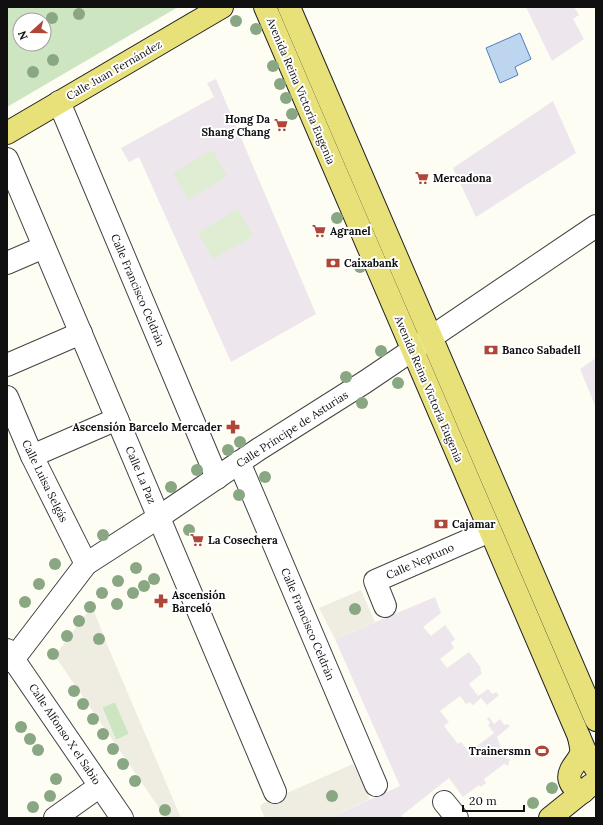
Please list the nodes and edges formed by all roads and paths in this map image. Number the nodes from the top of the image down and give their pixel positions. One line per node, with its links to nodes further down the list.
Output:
1 (222, 7): 4 (main road, Calle Juan Fernández)
2 (265, 7): 12 (main road, Avenida Reina Victoria Eugenia)
3 (294, 11): 11 (main road, Avenida Reina Victoria Eugenia)
4 (59, 102): 5 (main road, Calle Juan Fernández); 18 (street, Calle Francisco Celdrán)
5 (7, 133)
6 (7, 159): 8 (street, Calle La Paz)
7 (596, 226): 11 (street, Calle Príncipe de Asturias)
8 (44, 247): 9 (street); 10 (street, Calle La Paz)
9 (7, 263)
10 (81, 334): 13 (street); 15 (street, Calle La Paz)
11 (431, 338): 12 (street, Calle Príncipe de Asturias); 24 (main road, Avenida Reina Victoria Eugenia)
12 (412, 350): 17 (street, Calle Príncipe de Asturias); 20 (main road, Avenida Reina Victoria Eugenia)
13 (7, 365)
14 (7, 397): 16 (street, Calle Luisa Selgás)
15 (117, 419): 16 (street); 19 (street, Calle La Paz)
16 (32, 456): 21 (street, Calle Luisa Selgás)
17 (239, 462): 18 (street, Calle Príncipe de Asturias); 27 (street, Calle Francisco Celdrán)
18 (217, 478): 19 (street, Calle Príncipe de Asturias)
19 (159, 517): 21 (street, Calle Príncipe de Asturias); 30 (street, Calle La Paz)
20 (490, 530): 22 (street, Calle Neptuno); 25 (main road, Avenida Reina Victoria Eugenia)
21 (86, 564): 23 (street, Calle Príncipe de Asturias)
22 (385, 606)
23 (9, 656): 28 (street, Calle Alfonso X el Sabio)
24 (596, 720)
25 (579, 737): 26 (main road, Avenida Reina Victoria Eugenia); 29 (main road)
26 (596, 769)
27 (376, 785)
28 (100, 786): 31 (street); 32 (street, Calle Alfonso X el Sabio)
29 (589, 787): 33 (main road)
30 (275, 792)
31 (55, 818)
32 (122, 818)
33 (550, 818)

